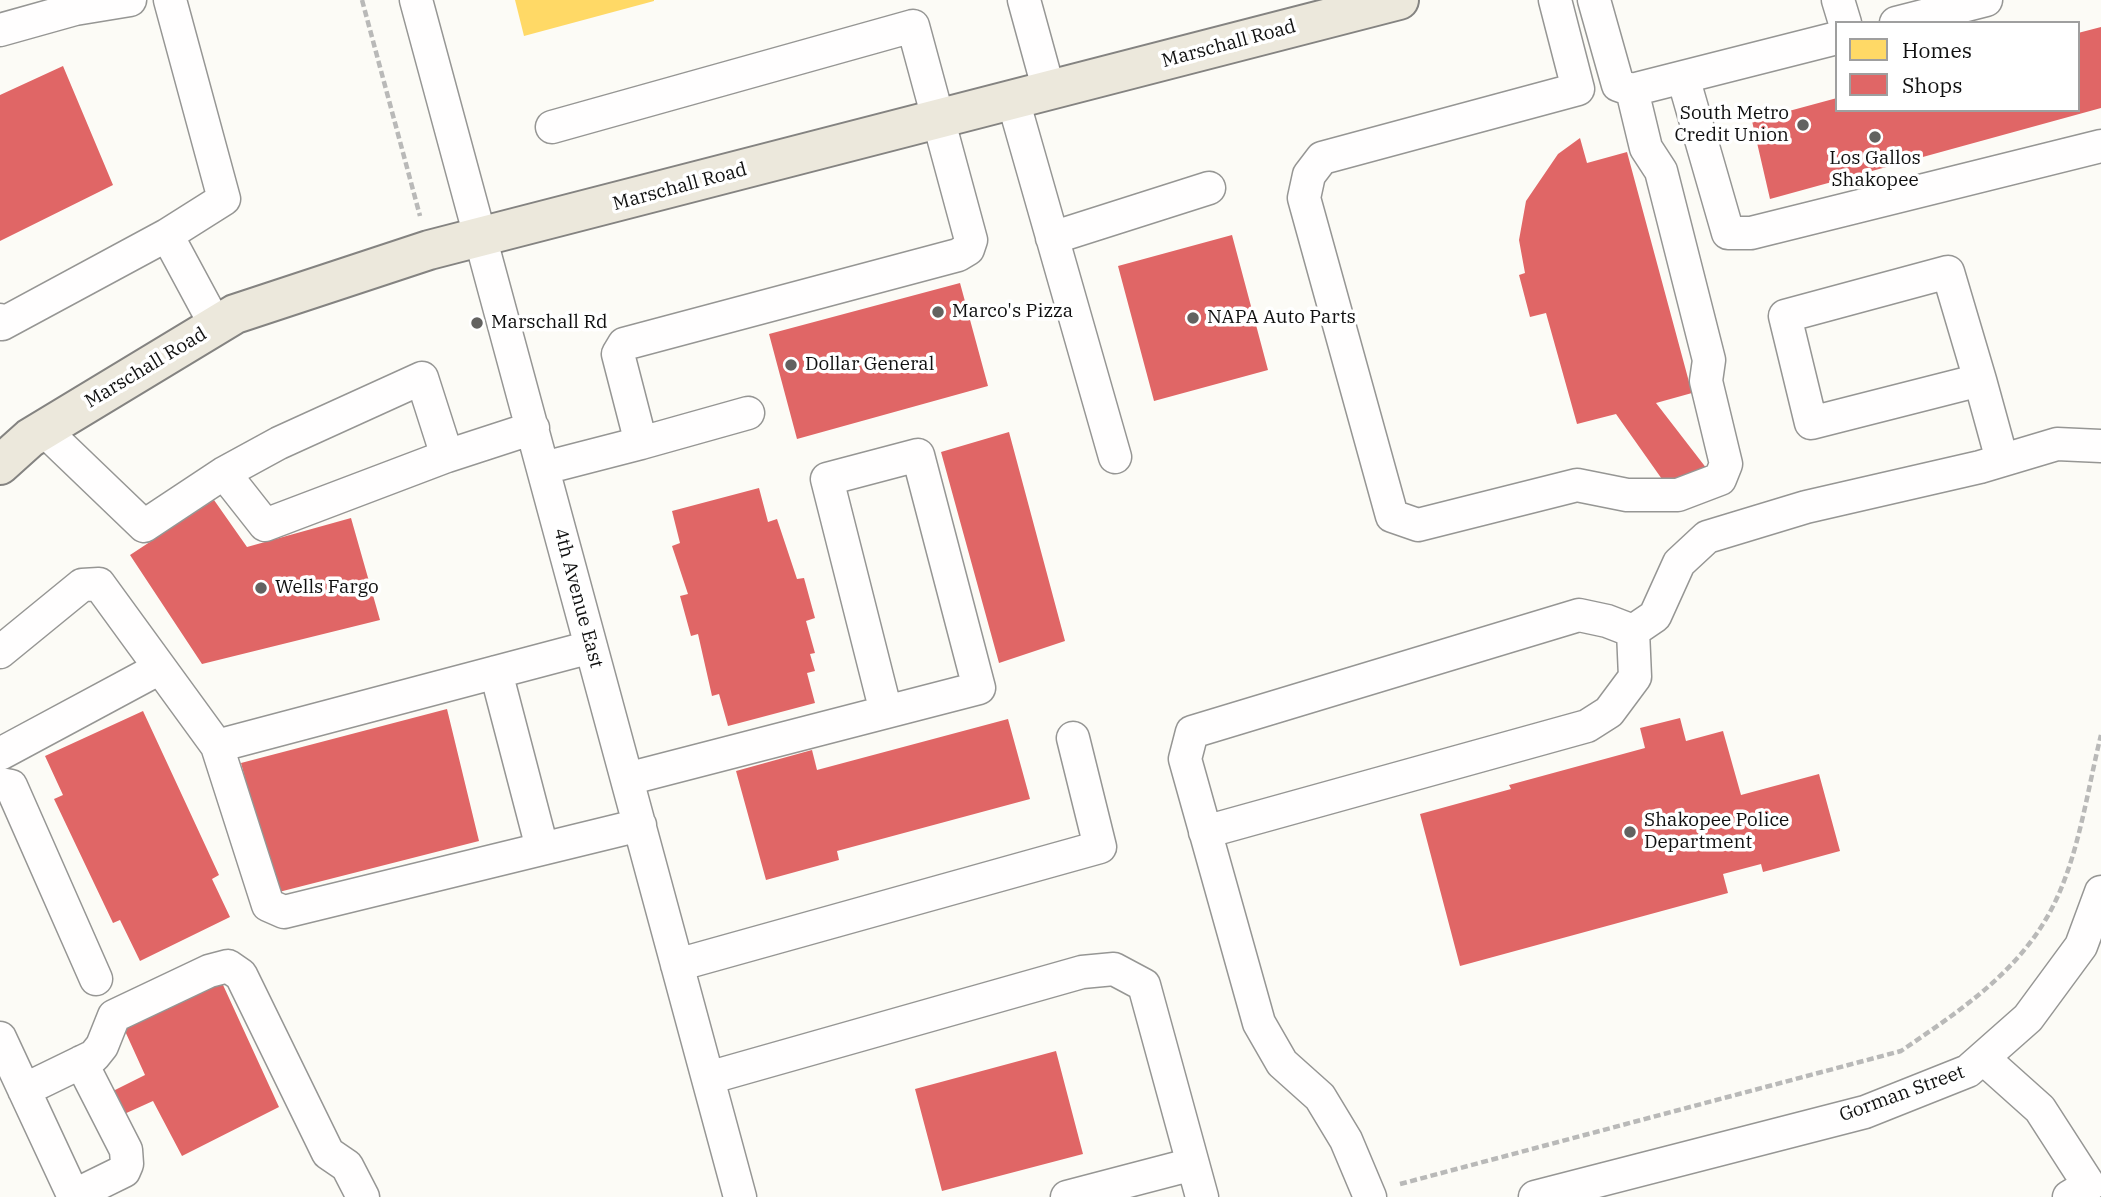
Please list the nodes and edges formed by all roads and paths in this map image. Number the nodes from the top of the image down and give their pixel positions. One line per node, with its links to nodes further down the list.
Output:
1 (130, 0): 13 (street)
2 (170, 0): 23 (street)
3 (362, 0): 26 (path)
4 (416, 0): 25 (street, 4th Avenue East)
5 (1024, 0): 18 (street)
6 (1399, 0): 18 (main road, Marschall Road)
7 (1555, 0): 17 (street)
8 (1594, 0): 16 (street)
9 (1838, 0): 11 (street)
10 (1986, 0): 12 (street)
11 (1844, 21)
12 (1904, 21)
13 (0, 30)
14 (1835, 39): 15 (street)
15 (1683, 77): 16 (street); 21 (street)
16 (1624, 85): 17 (street); 17 (street)
17 (1578, 89)
18 (1031, 96): 19 (main road, Marschall Road); 24 (street)
19 (938, 120): 20 (street); 25 (main road, Marschall Road); 33 (street)
20 (552, 127)
21 (2101, 146)
22 (1209, 188): 24 (street)
23 (167, 234): 27 (street); 28 (street)
24 (1052, 238): 36 (street)
25 (482, 239): 26 (main road, Marschall Road); 31 (street, 4th Avenue East)
26 (429, 250): 28 (main road, Marschall Road)
27 (0, 320)
28 (216, 326): 32 (main road, Marschall Road)
29 (1980, 380): 29 (street); 37 (street)
30 (748, 413): 33 (street)
31 (533, 428): 35 (street); 39 (street, 4th Avenue East)
32 (44, 430): 38 (main road, Marschall Road); 40 (street)
33 (641, 443): 39 (street)
34 (2101, 446): 37 (street)
35 (447, 456): 40 (street); 40 (street)
36 (1115, 457)
37 (2002, 460): 41 (street)
38 (0, 465)
39 (544, 468): 42 (street, 4th Avenue East)
40 (224, 473)
41 (1633, 631): 54 (street); 54 (street)
42 (592, 647): 45 (street); 51 (street, 4th Avenue East)
43 (0, 653): 44 (street)
44 (160, 668): 49 (street); 50 (street)
45 (496, 672): 49 (street); 55 (street)
46 (886, 712): 46 (street); 51 (street)
47 (2101, 736): 67 (path)
48 (1073, 738): 57 (street)
49 (217, 746): 55 (street)
50 (0, 754)
51 (628, 779): 53 (street, 4th Avenue East)
52 (0, 784): 58 (street)
53 (640, 825): 55 (street); 57 (street, 4th Avenue East)
54 (1205, 832): 67 (street)
55 (542, 848)
56 (2101, 892): 60 (street, Gorman Street)
57 (677, 965): 62 (street, 4th Avenue East)
58 (96, 979)
59 (0, 1038): 63 (street)
60 (1983, 1058): 65 (street, Gorman Street); 66 (street)
61 (82, 1062): 63 (street); 68 (street); 69 (street)
62 (708, 1077): 64 (street); 70 (street, 4th Avenue East)
63 (24, 1090): 68 (street)
64 (1193, 1164): 71 (street); 72 (street)
65 (1640, 1183): 73 (street, Gorman Street)
66 (2084, 1193)
67 (1369, 1195)
68 (73, 1196)
69 (363, 1197)
70 (740, 1197)
71 (1067, 1197)
72 (1202, 1197)
73 (1535, 1197)

